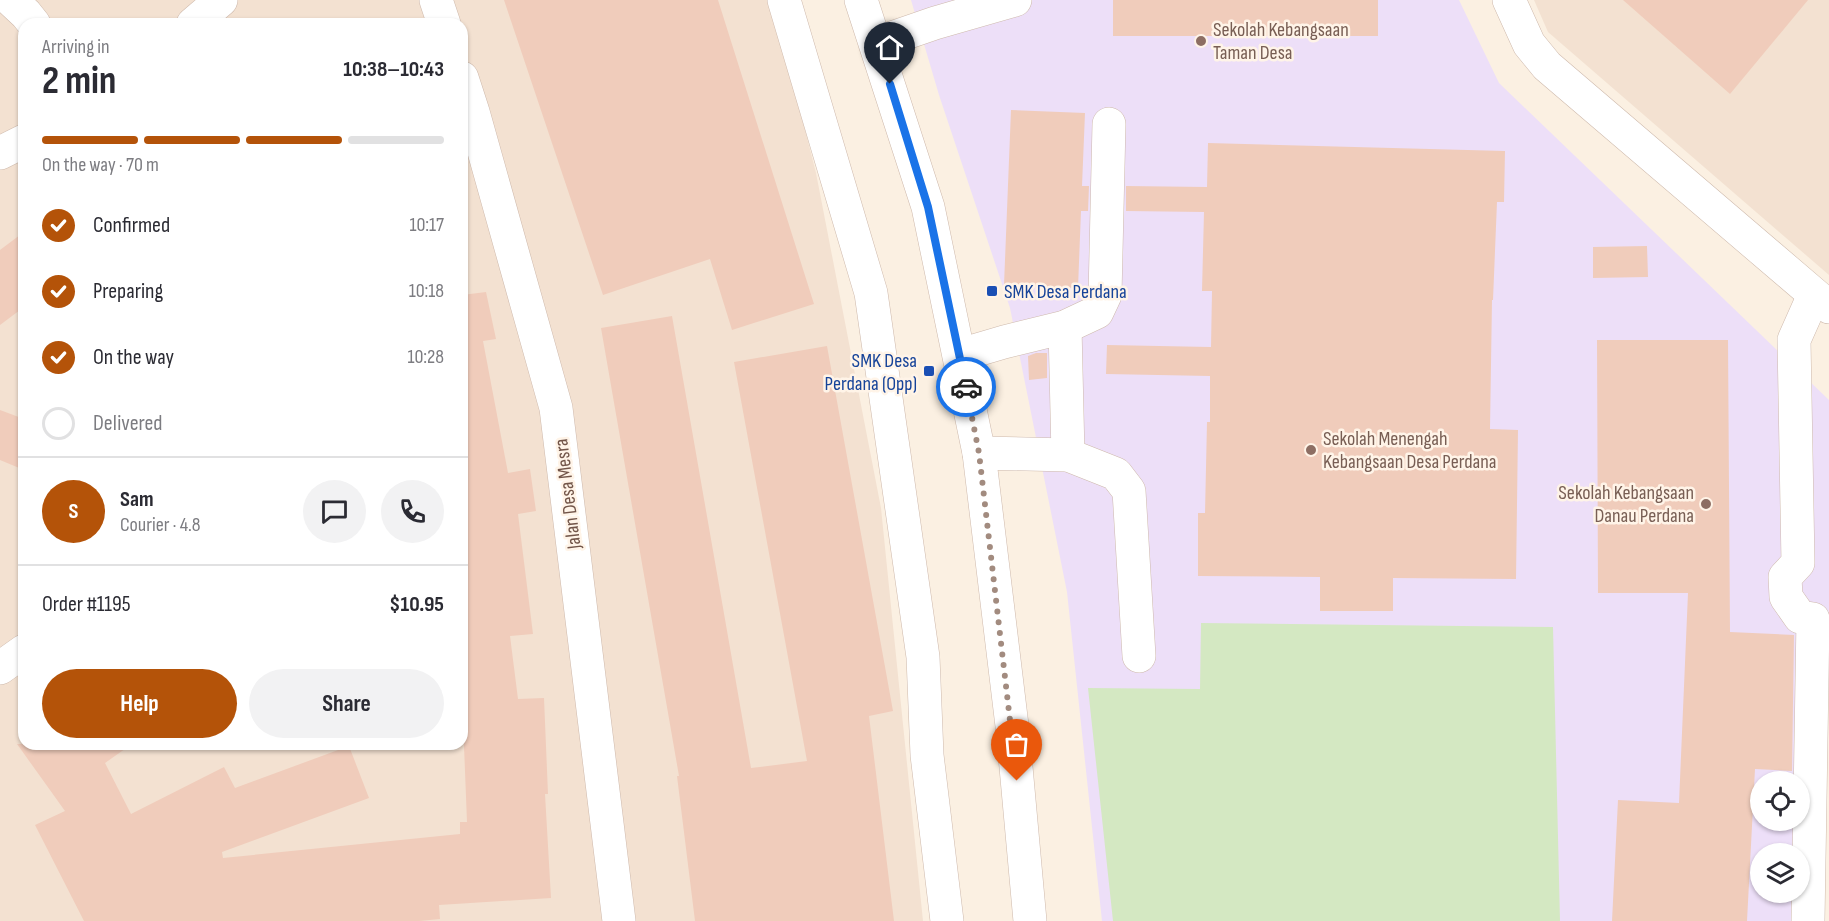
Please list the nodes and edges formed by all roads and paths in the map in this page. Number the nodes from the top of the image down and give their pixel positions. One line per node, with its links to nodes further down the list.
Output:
1 (11, 0): 8 (street)
2 (221, 0): 9 (street)
3 (436, 0): 10 (street)
4 (784, 0): 25 (street)
5 (861, 0): 11 (street)
6 (1015, 0): 11 (street)
7 (1509, 0): 16 (street)
8 (29, 18)
9 (200, 18)
10 (442, 18)
11 (877, 43): 18 (street)
12 (468, 97): 24 (street, Jalan Desa Mesra)
13 (1109, 124): 17 (street)
14 (18, 144): 15 (street)
15 (0, 153)
16 (1822, 301): 27 (street)
17 (1065, 327): 18 (street); 20 (street)
18 (960, 355): 19 (street)
19 (979, 453): 20 (street); 26 (street)
20 (1068, 455): 22 (street)
21 (18, 655): 23 (street)
22 (1139, 656)
23 (0, 668)
24 (619, 921)
25 (947, 921)
26 (1030, 921)
27 (1808, 921)

